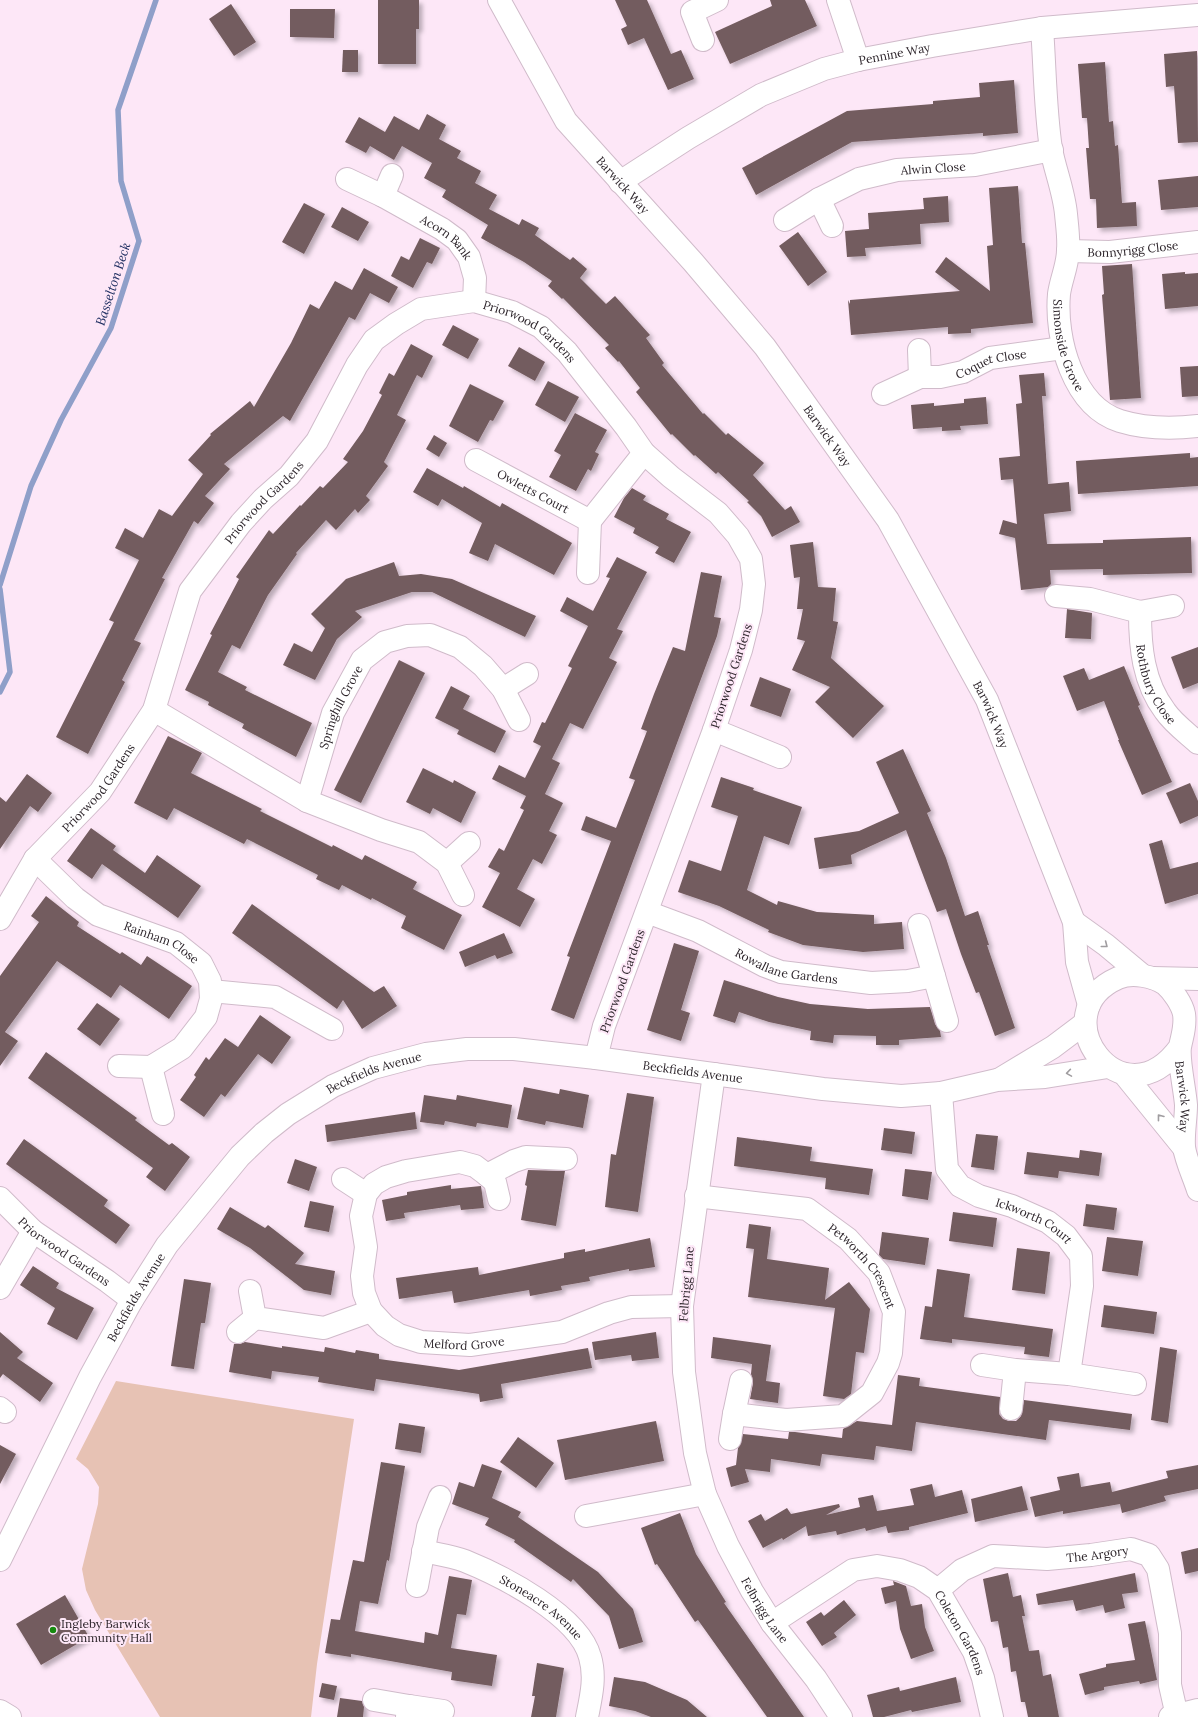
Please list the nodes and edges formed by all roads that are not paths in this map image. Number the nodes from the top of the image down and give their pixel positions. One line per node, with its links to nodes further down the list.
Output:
1 (500, 0): 12 (street, Barwick Way)
2 (717, 0): 4 (street)
3 (838, 0): 8 (street)
4 (689, 6): 7 (street)
5 (1198, 15): 6 (street, Pennine Way)
6 (1042, 28): 8 (street, Pennine Way); 9 (street, Simonside Grove)
7 (703, 40)
8 (858, 60): 12 (street, Pennine Way)
9 (1052, 150): 14 (street, Alwin Close); 18 (street, Simonside Grove)
10 (392, 174): 13 (street)
11 (347, 179): 13 (street, Acorn Bank)
12 (620, 182): 46 (street, Barwick Way)
13 (383, 196): 19 (street, Acorn Bank)
14 (819, 199): 15 (street, Alwin Close); 16 (street)
15 (785, 220)
16 (832, 226)
17 (1198, 242): 18 (street, Bonnyrigg Close)
18 (1068, 251): 20 (street, Simonside Grove)
19 (474, 301): 25 (street, Priorwood Gardens); 34 (street, Priorwood Gardens)
20 (1064, 348): 22 (street, Coquet Close); 24 (street, Simonside Grove)
21 (919, 350): 22 (street)
22 (920, 377): 23 (street, Coquet Close)
23 (882, 394)
24 (1198, 426)
25 (644, 453): 27 (street); 36 (street, Priorwood Gardens)
26 (476, 460): 27 (street, Owletts Court)
27 (590, 521): 28 (street)
28 (588, 574)
29 (1056, 596): 31 (street)
30 (1173, 606): 31 (street)
31 (1140, 612): 37 (street, Rothbury Close)
32 (527, 674): 33 (street)
33 (503, 690): 35 (street, Springhill Grove); 39 (street, Springhill Grove)
34 (154, 710): 39 (street); 41 (street, Priorwood Gardens)
35 (519, 720)
36 (714, 730): 38 (street); 44 (street, Priorwood Gardens)
37 (1198, 743)
38 (780, 757)
39 (307, 801): 42 (street)
40 (469, 843): 42 (street)
41 (35, 859): 45 (street, Priorwood Gardens); 51 (street, Rainham Close)
42 (446, 863): 43 (street)
43 (463, 895)
44 (647, 912): 48 (street, Rowallane Gardens); 56 (street, Priorwood Gardens)
45 (0, 919)
46 (1074, 922): 49 (street, one-way to 49); 52 (street, Barwick Way)
47 (918, 925): 48 (street)
48 (934, 976): 53 (street)
49 (1147, 977): 50 (street); 52 (street); 55 (street)
50 (1198, 979)
51 (211, 991): 54 (street); 58 (street, Rainham Close)
52 (1087, 1014): 59 (street); 61 (street, Beckfields Avenue)
53 (947, 1021)
54 (332, 1029)
55 (1187, 1036): 59 (street); 64 (street, Barwick Way)
56 (596, 1058): 60 (street, Beckfields Avenue); 76 (street, Beckfields Avenue)
57 (119, 1066): 58 (street)
58 (151, 1067): 63 (street)
59 (1116, 1070): 61 (street, Beckfields Avenue, one-way to 61); 64 (street, Barwick Way, one-way to 59)
60 (714, 1074): 62 (street, Beckfields Avenue); 70 (street, Felbrigg Lane)
61 (997, 1080): 62 (street, Beckfields Avenue)
62 (941, 1093): 83 (street, Ickworth Court)
63 (163, 1114)
64 (1184, 1148): 68 (street, Barwick Way)
65 (566, 1159): 66 (street)
66 (487, 1175): 69 (street); 72 (street)
67 (343, 1179): 69 (street)
68 (1198, 1190)
69 (366, 1194): 78 (street, Melford Grove)
70 (696, 1196): 77 (street, Felbrigg Lane); 87 (street, Petworth Crescent)
71 (0, 1198): 73 (street, Priorwood Gardens)
72 (499, 1199)
73 (33, 1231): 74 (street); 76 (street, Priorwood Gardens)
74 (0, 1288)
75 (250, 1291): 79 (street)
76 (132, 1300): 93 (street, Beckfields Avenue)
77 (682, 1306): 78 (street, Melford Grove); 89 (street, Felbrigg Lane)
78 (371, 1311): 79 (street)
79 (255, 1318): 80 (street)
80 (238, 1332)
81 (982, 1365): 82 (street)
82 (1015, 1370): 83 (street); 86 (street)
83 (1069, 1374): 85 (street)
84 (741, 1381): 87 (street)
85 (1134, 1384)
86 (1011, 1409)
87 (734, 1414): 88 (street)
88 (730, 1439)
89 (706, 1494): 91 (street); 96 (street, Felbrigg Lane)
90 (440, 1497): 92 (street)
91 (586, 1516)
92 (423, 1551): 94 (street); 104 (street, Stoneacre Avenue)
93 (0, 1560)
94 (417, 1586)
95 (938, 1590): 96 (street, Coleton Gardens); 102 (street, The Argory); 106 (street, Coleton Gardens)
96 (772, 1623): 105 (street, Felbrigg Lane)
97 (374, 1700): 100 (street)
98 (1198, 1710): 102 (street, The Argory)
99 (0, 1711): 103 (street)
100 (408, 1711): 101 (street)
101 (443, 1711)
102 (1174, 1716)
103 (10, 1717)
104 (587, 1717)
105 (842, 1717)
106 (992, 1717)

